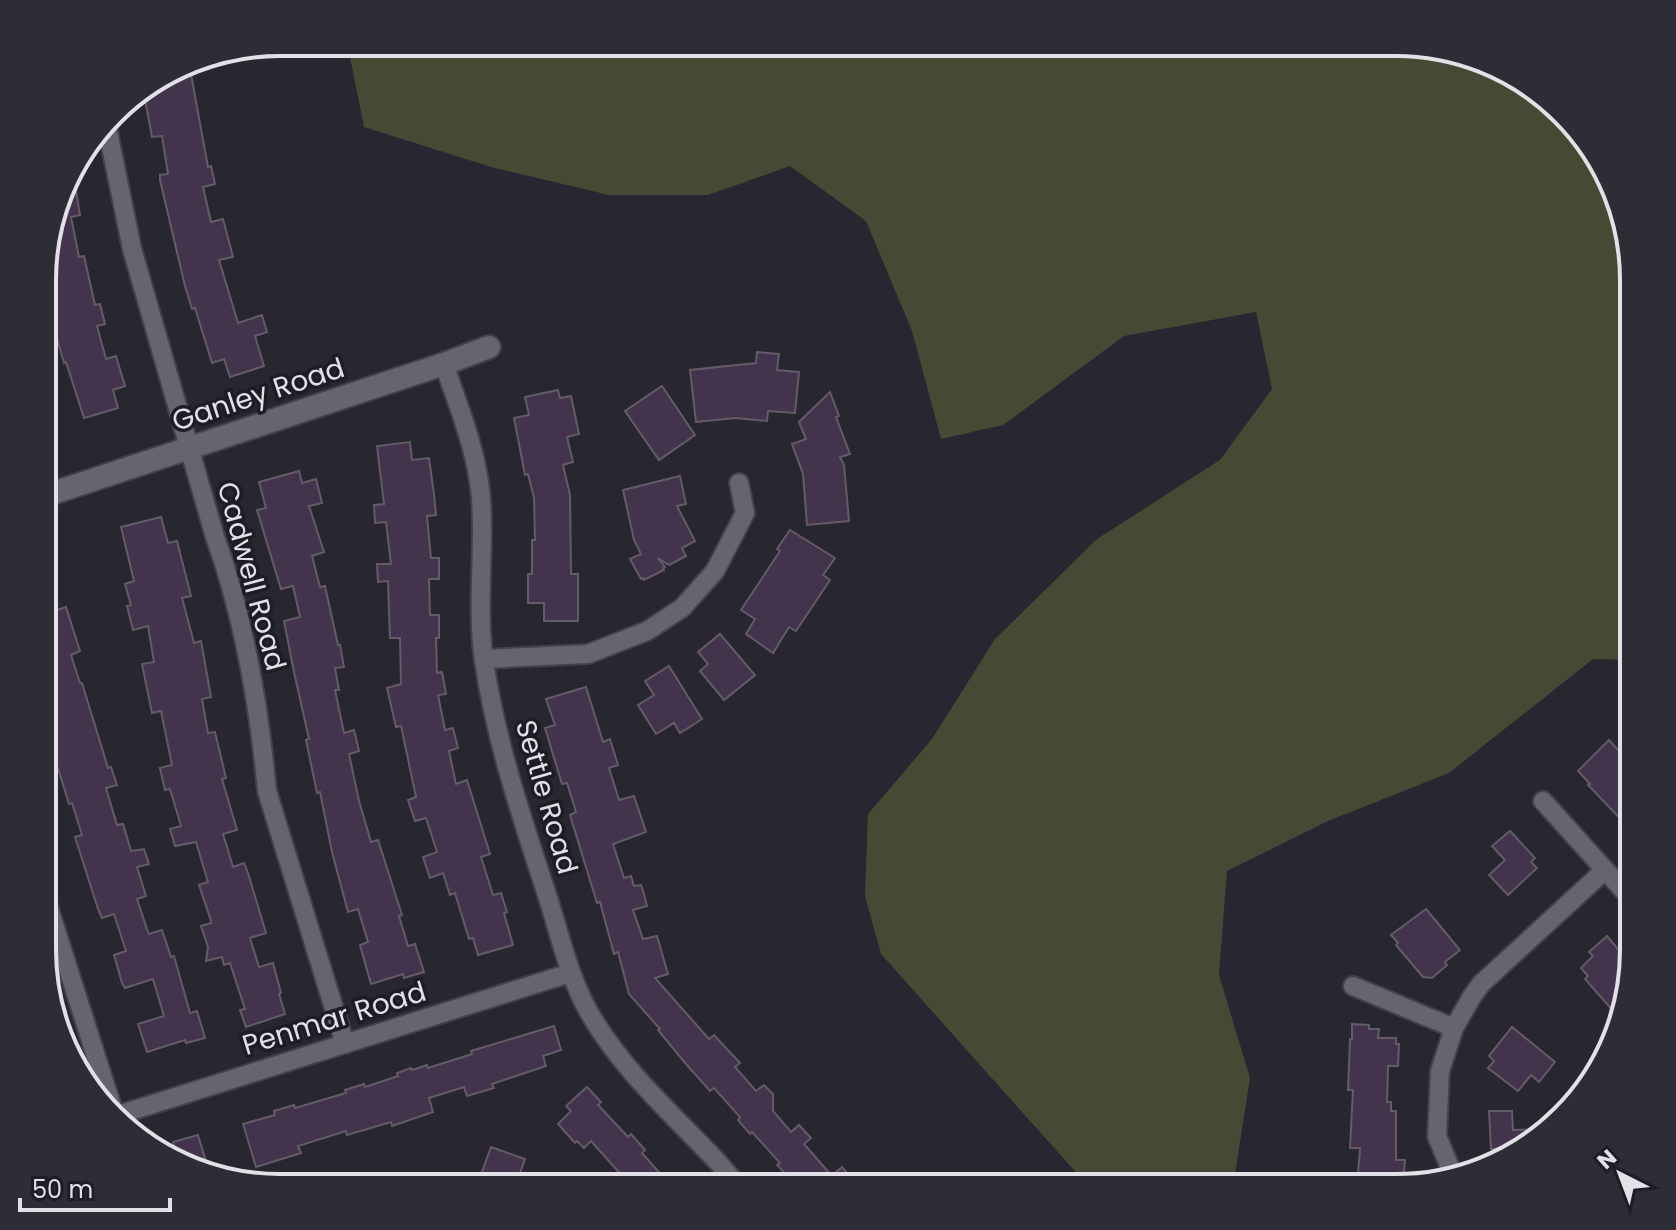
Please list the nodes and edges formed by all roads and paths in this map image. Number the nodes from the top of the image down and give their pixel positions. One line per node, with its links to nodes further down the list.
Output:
1 (109, 135): 4 (street, Cadwell Road)
2 (489, 347): 3 (street, Ganley Road)
3 (444, 364): 4 (street, Ganley Road); 7 (street, Settle Road)
4 (189, 448): 6 (street, Ganley Road); 15 (street, Cadwell Road)
5 (739, 483): 7 (street)
6 (56, 492)
7 (484, 659): 12 (street, Settle Road)
8 (1543, 801): 9 (street)
9 (1605, 870): 10 (street); 14 (street)
10 (1620, 887)
11 (56, 931): 16 (street)
12 (570, 973): 15 (street, Penmar Road); 19 (street, Settle Road)
13 (1353, 986): 14 (street)
14 (1454, 1028): 18 (street)
15 (345, 1044): 17 (street, Penmar Road)
16 (108, 1095)
17 (125, 1113)
18 (1450, 1167)
19 (727, 1174)

